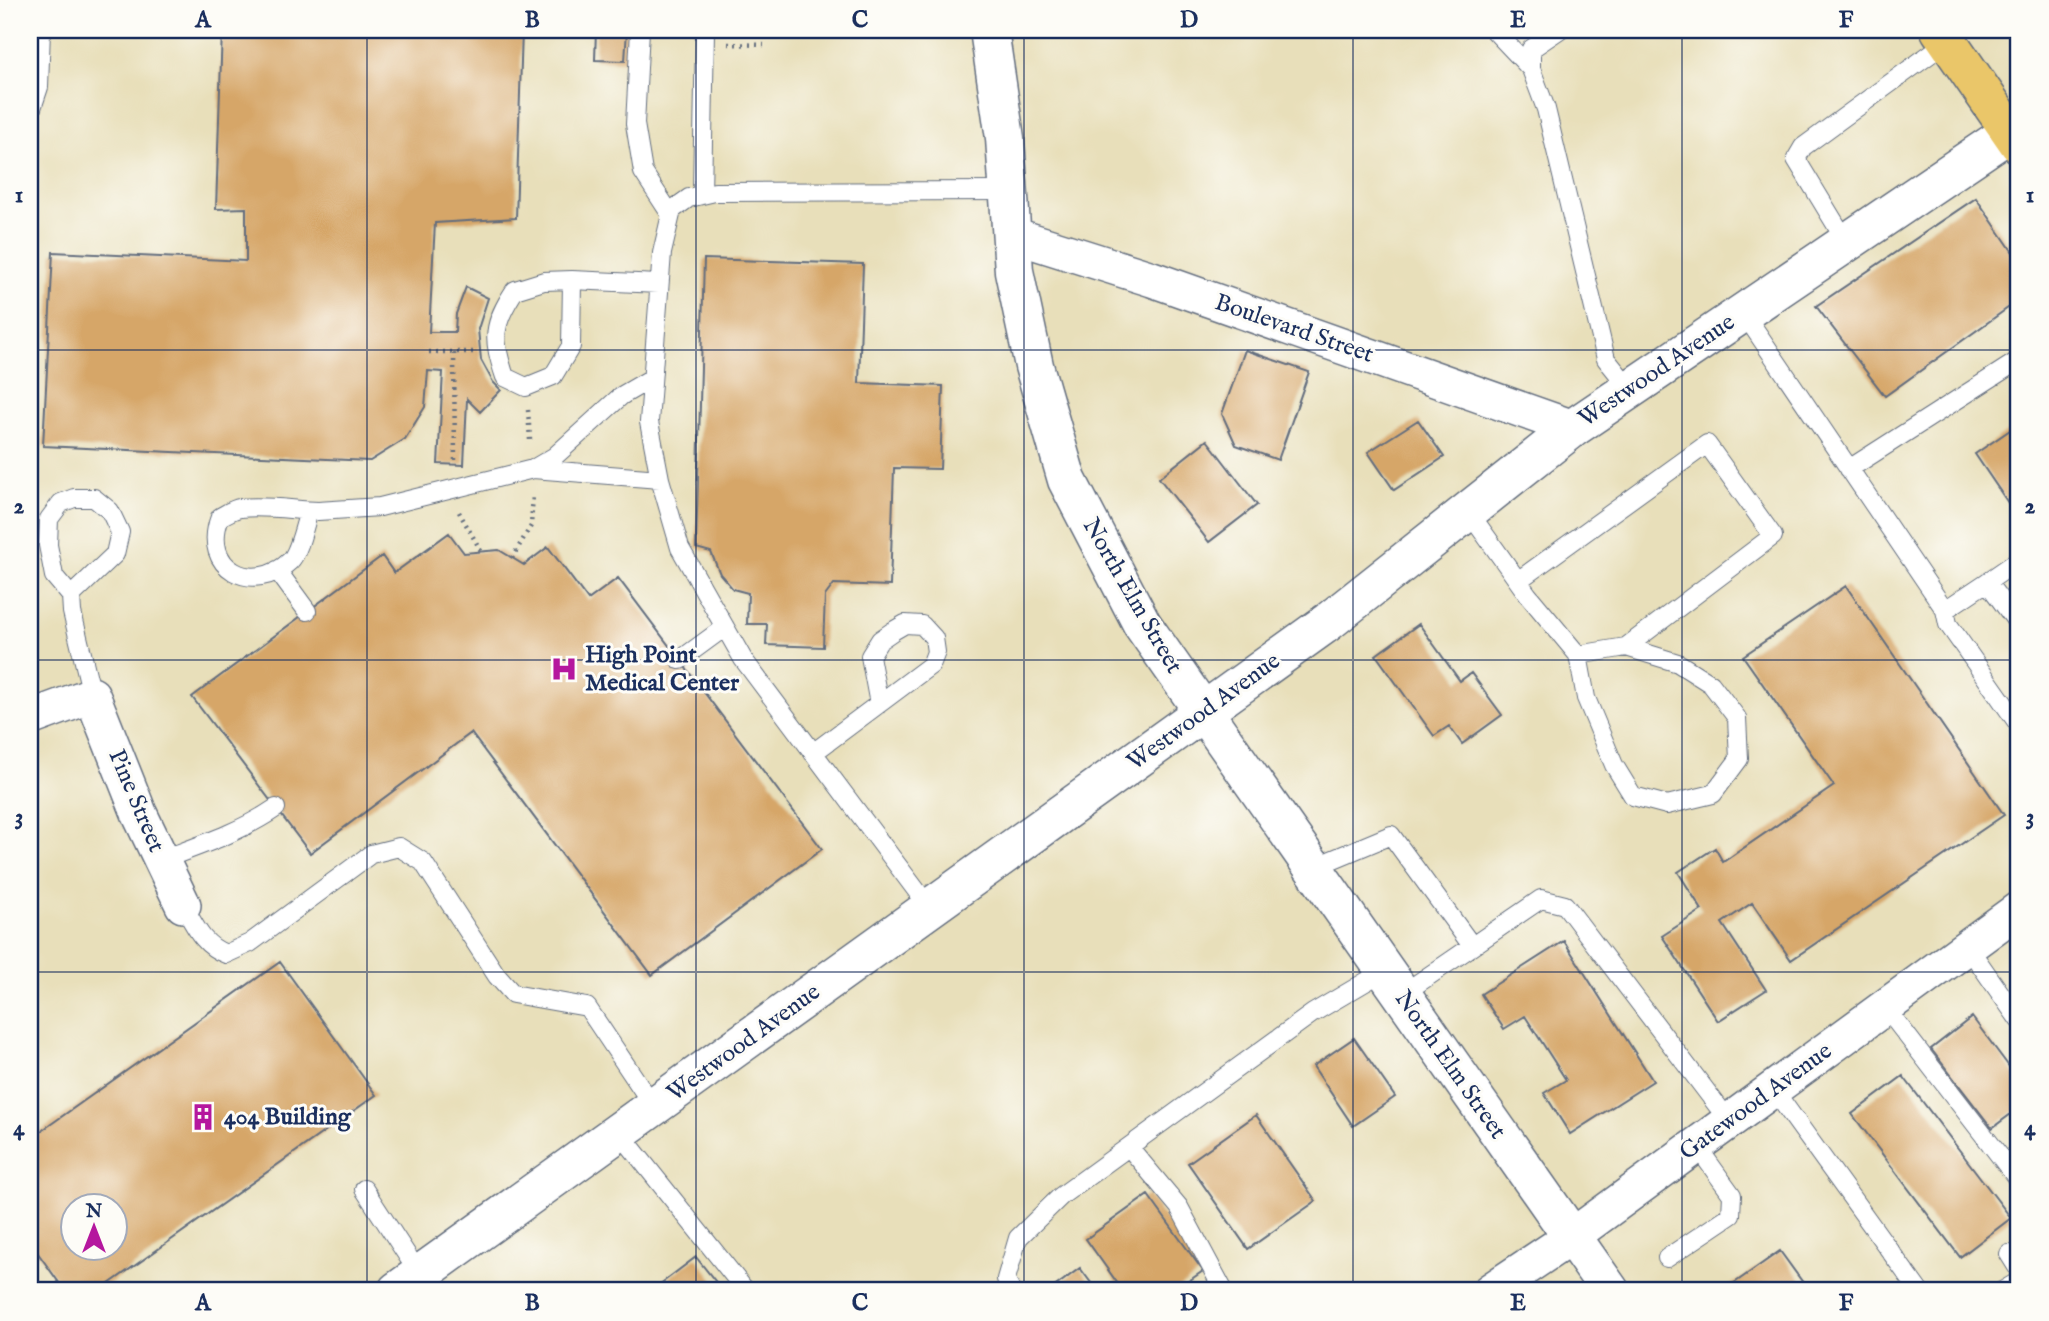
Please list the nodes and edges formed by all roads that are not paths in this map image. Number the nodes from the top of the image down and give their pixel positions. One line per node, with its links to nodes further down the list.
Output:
1 (41, 30): 9 (lane)
2 (640, 30): 13 (lane)
3 (705, 30): 12 (lane)
4 (989, 30): 11 (street, North Elm Street)
5 (1494, 30): 8 (lane)
6 (1559, 30): 8 (lane)
7 (1944, 35): 10 (main road); 15 (lane)
8 (1531, 69): 21 (lane)
9 (30, 114)
10 (2016, 134): 15 (street, Westwood Avenue)
11 (1010, 191): 12 (lane); 14 (street, North Elm Street)
12 (702, 195): 13 (lane)
13 (671, 215): 17 (lane)
14 (1013, 235): 22 (street, Boulevard Street); 42 (street, North Elm Street)
15 (1847, 243): 18 (street, Westwood Avenue)
16 (572, 280): 16 (lane); 17 (lane)
17 (659, 284): 20 (lane)
18 (1744, 312): 21 (street, Westwood Avenue); 24 (lane)
19 (2019, 360): 24 (lane)
20 (652, 378): 23 (lane); 25 (lane)
21 (1630, 390): 22 (street, Westwood Avenue)
22 (1573, 428): 27 (street, Westwood Avenue)
23 (533, 469): 25 (lane); 26 (lane)
24 (1849, 469): 34 (lane)
25 (660, 479): 36 (lane)
26 (309, 511): 29 (lane); 29 (lane)
27 (1468, 511): 30 (lane); 42 (street, Westwood Avenue)
28 (2019, 560): 31 (lane)
29 (277, 570): 33 (lane)
30 (1519, 580): 37 (lane); 38 (lane)
31 (1987, 582): 34 (lane); 35 (lane)
32 (71, 596): 32 (lane); 40 (lane)
33 (307, 611)
34 (1945, 611): 44 (lane)
35 (2019, 625)
36 (725, 627): 39 (lane); 45 (lane)
37 (1626, 647): 38 (lane); 38 (lane)
38 (1578, 655)
39 (680, 660)
40 (92, 695): 43 (street); 47 (street, Pine Street)
41 (879, 704): 41 (lane); 45 (lane)
42 (1203, 713): 48 (street, North Elm Street); 51 (street, Westwood Avenue)
43 (30, 718)
44 (2019, 725)
45 (813, 753): 51 (lane)
46 (276, 808): 47 (lane)
47 (161, 860): 49 (street, Pine Street)
48 (1312, 868): 52 (lane); 54 (street, North Elm Street)
49 (183, 905): 58 (lane)
50 (2019, 909): 53 (street, Gatewood Avenue)
51 (931, 910): 58 (street, Westwood Avenue)
52 (1472, 946): 54 (lane); 59 (lane)
53 (1968, 947): 55 (street, Gatewood Avenue); 56 (lane)
54 (1392, 983): 62 (lane); 65 (street, North Elm Street)
55 (1885, 1007): 57 (street, Gatewood Avenue); 63 (lane)
56 (2018, 1015)
57 (1773, 1089): 59 (street, Gatewood Avenue); 76 (lane)
58 (654, 1108): 60 (street, Westwood Avenue)
59 (1729, 1121): 61 (street, Gatewood Avenue)
60 (619, 1132): 70 (street, Westwood Avenue); 71 (lane)
61 (1696, 1145): 65 (street, Gatewood Avenue); 67 (lane)
62 (1129, 1147): 72 (lane); 73 (lane)
63 (2019, 1181)
64 (364, 1189): 70 (lane)
65 (1571, 1237): 74 (street, Gatewood Avenue); 75 (street, North Elm Street)
66 (2009, 1254): 68 (lane)
67 (1667, 1258)
68 (2019, 1270)
69 (2019, 1281): 77 (lane)
70 (417, 1286)
71 (746, 1291)
72 (1011, 1291)
73 (1224, 1291)
74 (1490, 1291)
75 (1610, 1291)
76 (1919, 1291)
77 (2002, 1291)

